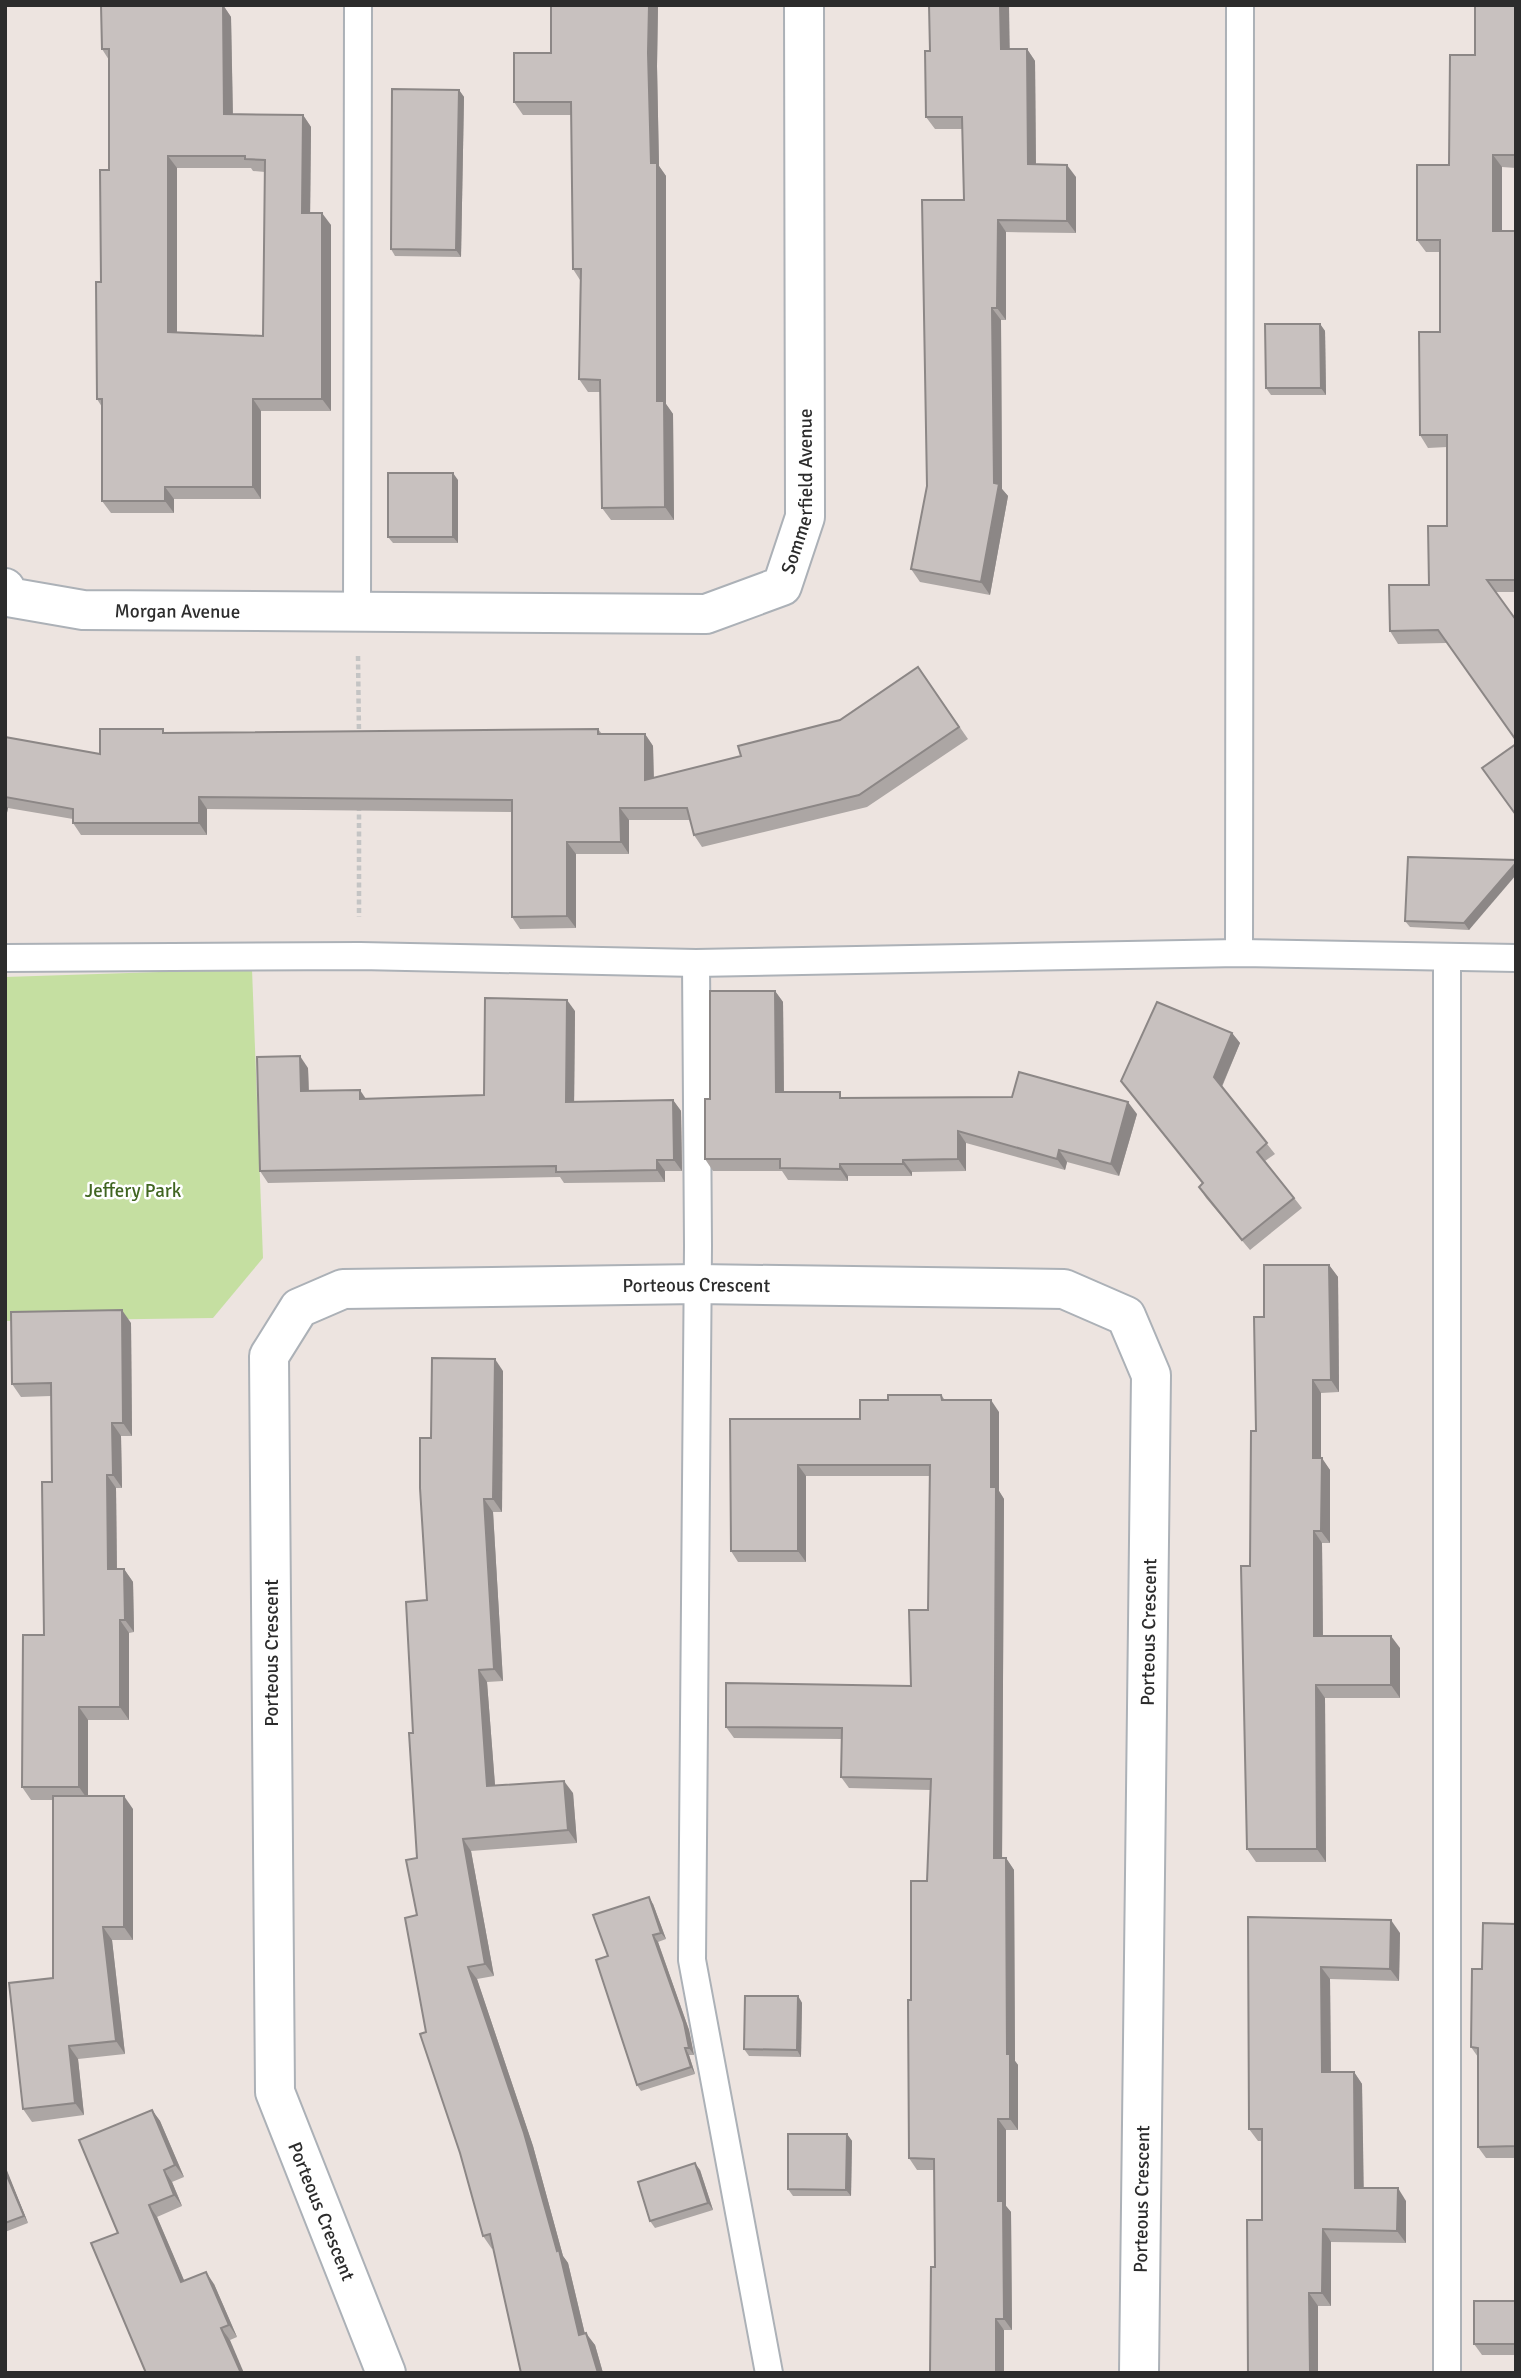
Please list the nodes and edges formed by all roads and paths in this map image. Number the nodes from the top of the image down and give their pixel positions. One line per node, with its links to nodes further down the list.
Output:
1 (358, 5): 5 (lane)
2 (803, 5): 5 (street, Sommerfield Avenue)
3 (1240, 5): 9 (lane)
4 (5, 589): 5 (street, Morgan Avenue)
5 (357, 614)
6 (358, 660): 7 (path)
7 (359, 741)
8 (359, 795): 10 (path)
9 (1239, 953): 12 (lane); 14 (lane)
10 (360, 956): 11 (lane); 14 (lane)
11 (5, 957)
12 (1447, 958): 13 (lane); 19 (lane)
13 (1516, 958)
14 (696, 963): 15 (lane)
15 (698, 1284): 16 (street, Porteous Crescent); 17 (lane); 18 (street, Porteous Crescent)
16 (386, 2373)
17 (769, 2373)
18 (1139, 2373)
19 (1447, 2373)

